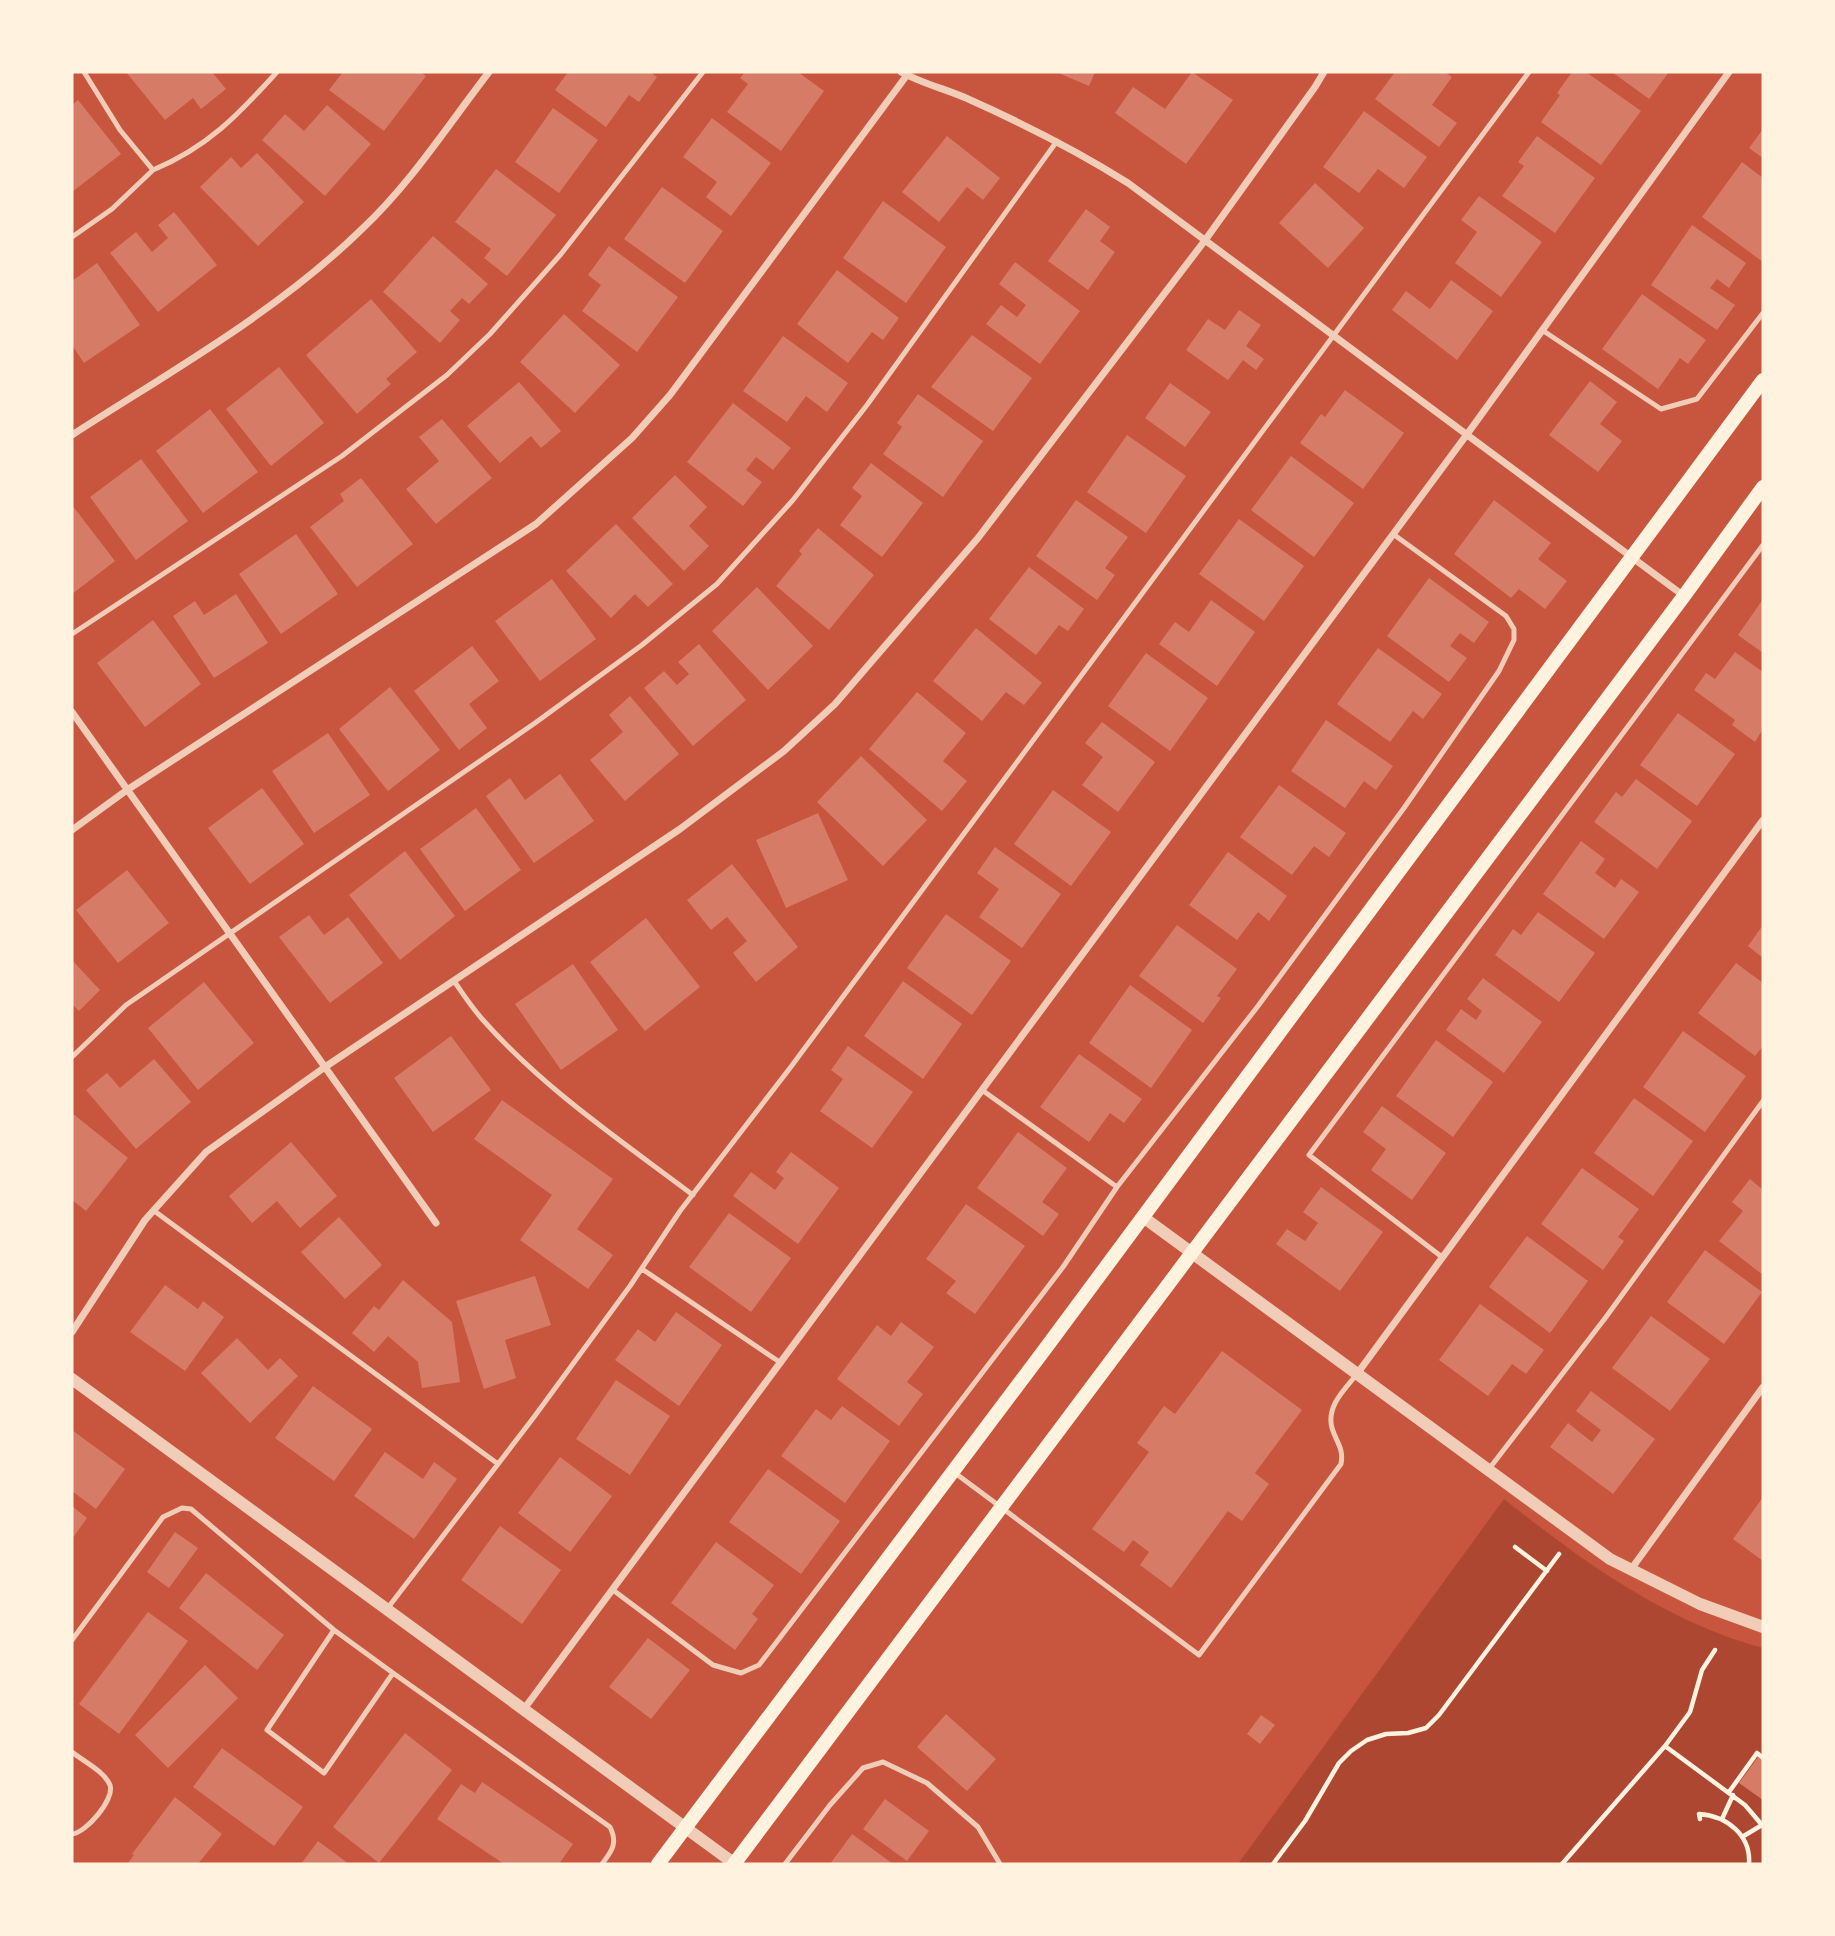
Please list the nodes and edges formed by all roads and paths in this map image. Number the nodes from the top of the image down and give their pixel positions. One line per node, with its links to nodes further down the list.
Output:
1 (83, 72): 10 (lane)
2 (277, 72): 10 (lane)
3 (489, 72): 18 (street)
4 (703, 72): 24 (lane)
5 (1324, 72): 12 (street)
6 (1529, 72): 15 (lane)
7 (1729, 72): 14 (street)
8 (904, 73): 9 (street); 26 (street)
9 (1057, 141): 12 (street); 29 (lane)
10 (153, 170): 11 (lane)
11 (72, 237)
12 (1206, 239): 15 (street); 30 (street)
13 (1763, 313): 14 (lane)
14 (1542, 330): 17 (street)
15 (1335, 335): 17 (street); 36 (lane)
16 (1763, 380): 22 (main road)
17 (1468, 433): 20 (street); 22 (street)
18 (72, 435)
19 (1763, 487): 23 (main road)
20 (1393, 534): 33 (street); 35 (lane)
21 (1763, 544): 41 (lane)
22 (1633, 558): 23 (street); 38 (main road)
23 (1684, 596): 40 (main road)
24 (72, 634)
25 (72, 712): 26 (street)
26 (127, 790): 28 (street); 29 (street)
27 (1763, 820): 41 (street)
28 (72, 830)
29 (229, 933): 31 (lane); 32 (street)
30 (454, 981): 32 (street); 36 (lane)
31 (72, 1057)
32 (325, 1067): 37 (street); 39 (street)
33 (982, 1090): 35 (lane); 44 (street)
34 (1763, 1101): 49 (lane)
35 (1117, 1186): 56 (lane)
36 (693, 1195): 42 (lane)
37 (153, 1210): 43 (street); 48 (lane)
38 (1143, 1217): 40 (street); 50 (main road)
39 (436, 1223)
40 (1191, 1253): 45 (street); 51 (main road)
41 (1442, 1257): 45 (street)
42 (642, 1269): 44 (lane); 48 (lane)
43 (72, 1332)
44 (780, 1363): 56 (street)
45 (1357, 1374): 49 (street); 51 (lane)
46 (72, 1378): 57 (street)
47 (1763, 1387): 54 (street)
48 (498, 1464): 57 (lane)
49 (1489, 1470): 54 (street)
50 (952, 1471): 51 (lane); 71 (main road)
51 (1001, 1506): 76 (main road)
52 (1515, 1547): 55 (path)
53 (1559, 1554): 55 (path)
54 (1632, 1568): 58 (street)
55 (1547, 1571): 79 (path)
56 (613, 1590): 63 (street)
57 (387, 1609): 63 (street)
58 (1763, 1627)
59 (334, 1630): 60 (lane); 62 (lane); 62 (lane)
60 (72, 1640)
61 (1715, 1650): 64 (path)
62 (393, 1673): 74 (lane)
63 (524, 1709): 71 (street)
64 (1665, 1746): 67 (path); 80 (path)
65 (72, 1752): 72 (lane)
66 (1763, 1758): 67 (path)
67 (1731, 1794): 69 (path); 70 (path)
68 (1700, 1819): 69 (path)
69 (1722, 1819): 73 (path)
70 (1763, 1824): 73 (path)
71 (685, 1828): 75 (main road); 76 (street)
72 (72, 1834)
73 (1742, 1837): 81 (path)
74 (602, 1864)
75 (659, 1864)
76 (734, 1864)
77 (785, 1864): 78 (lane)
78 (1000, 1864)
79 (1273, 1864)
80 (1562, 1864)
81 (1749, 1864)

